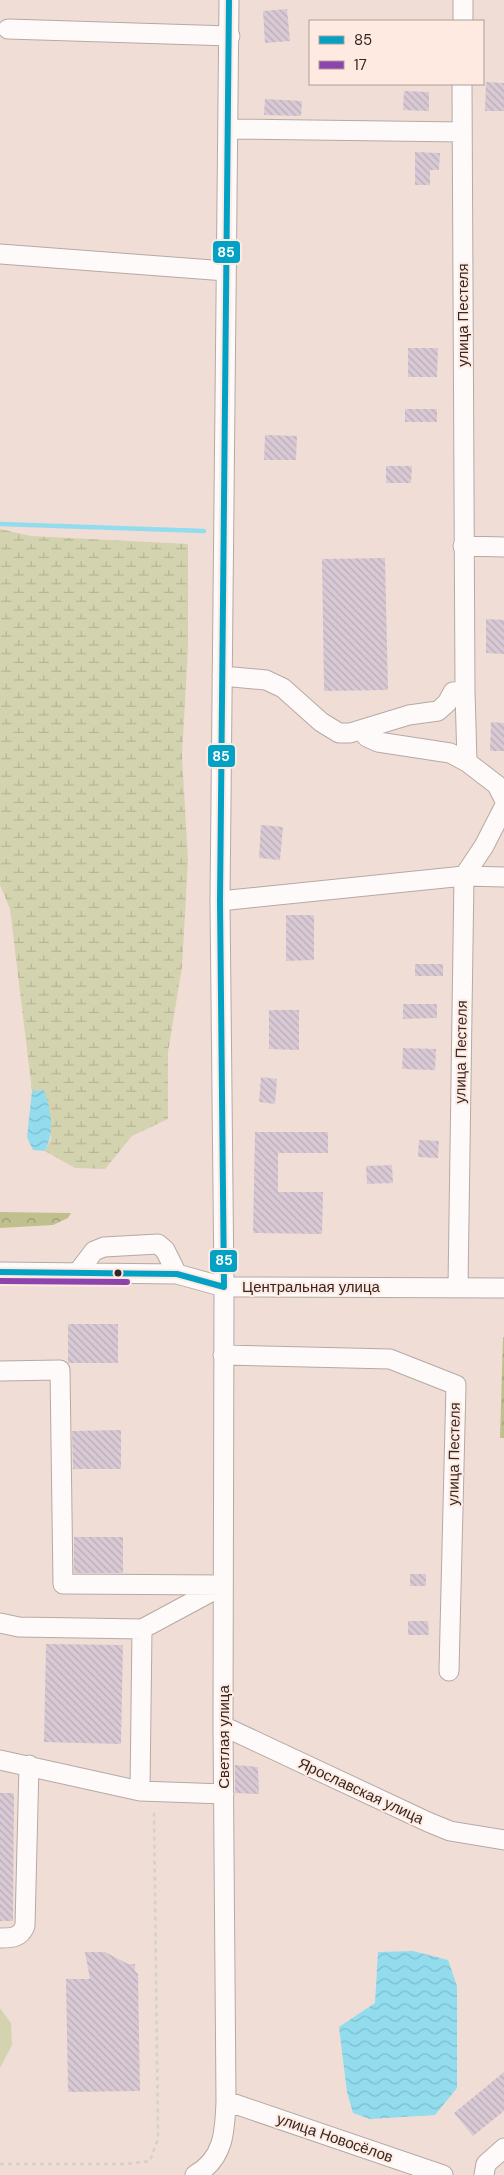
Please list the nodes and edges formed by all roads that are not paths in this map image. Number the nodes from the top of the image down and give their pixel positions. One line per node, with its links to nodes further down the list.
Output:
1 (229, 0): 5 (street, Светлая улица)
2 (463, 0): 3 (street)
3 (463, 20)
4 (8, 28): 5 (street)
5 (230, 36): 7 (street, Светлая улица)
6 (462, 85): 8 (street, улица Пестеля)
7 (228, 129): 8 (street); 10 (street, Светлая улица)
8 (462, 132): 11 (street, улица Пестеля)
9 (0, 254): 10 (street)
10 (226, 271): 13 (street, Светлая улица)
11 (464, 546): 12 (street); 14 (street, улица Пестеля)
12 (504, 547)
13 (222, 676): 15 (street); 21 (street, Светлая улица)
14 (465, 691): 15 (street); 16 (street, улица Пестеля)
15 (361, 730): 16 (street)
16 (467, 762): 17 (street)
17 (504, 799)
18 (504, 807): 19 (street)
19 (464, 876): 20 (street); 21 (street); 26 (street, улица Пестеля)
20 (504, 877)
21 (220, 901): 25 (street, Светлая улица)
22 (0, 1272): 23 (street, Центральная улица)
23 (78, 1272): 24 (street, Центральная улица); 24 (street)
24 (177, 1274): 25 (street, Центральная улица)
25 (224, 1287): 26 (street, Центральная улица); 28 (street, Светлая улица)
26 (458, 1287): 27 (street, Центральная улица)
27 (504, 1288)
28 (223, 1355): 30 (street, Светлая улица); 33 (street, улица Пестеля)
29 (0, 1371): 30 (street)
30 (223, 1586): 32 (street); 34 (street, Светлая улица)
31 (0, 1623): 32 (street)
32 (142, 1630): 37 (street)
33 (449, 1671)
34 (223, 1726): 38 (street, Светлая улица); 39 (street, Ярославская улица)
35 (0, 1760): 36 (street)
36 (29, 1765): 37 (street); 40 (street)
37 (147, 1792): 38 (street)
38 (224, 1794): 41 (street, Светлая улица)
39 (504, 1840)
40 (0, 1938)
41 (226, 2100): 43 (street, Светлая улица); 44 (street, улица Новосёлов)
42 (504, 2148): 45 (street)
43 (195, 2175)
44 (443, 2175)
45 (484, 2175)

